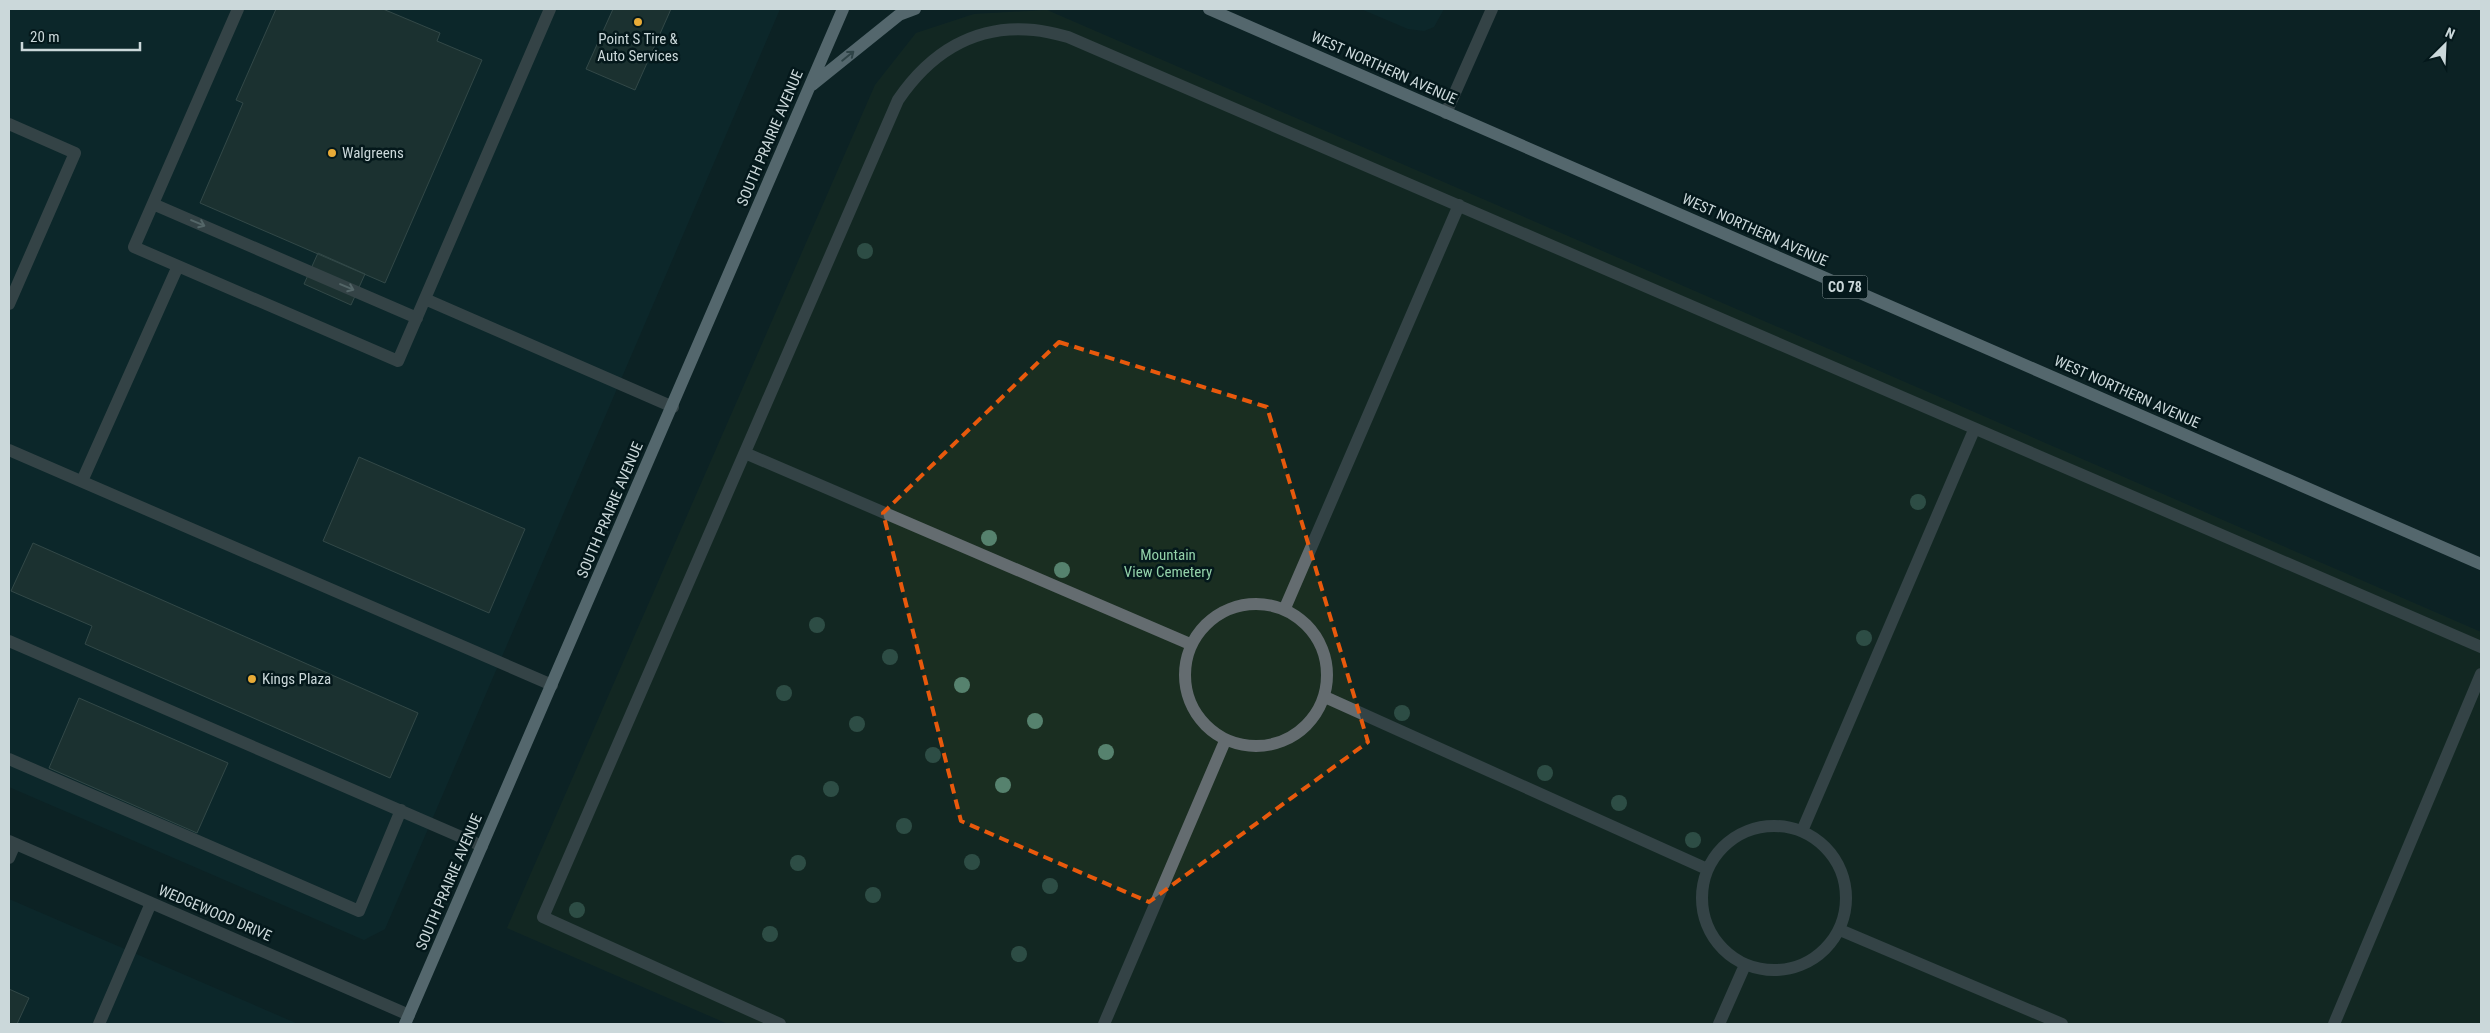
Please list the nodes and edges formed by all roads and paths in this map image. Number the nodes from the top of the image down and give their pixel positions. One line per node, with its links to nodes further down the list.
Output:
1 (238, 9): 10 (street)
2 (550, 9): 13 (street)
3 (843, 9): 7 (main road, SOUTH PRAIRIE AVENUE)
4 (915, 9): 7 (main road, one-way to 4)
5 (1209, 9): 8 (main road, WEST NORTHERN AVENUE / CO 78)
6 (1492, 9): 8 (street)
7 (810, 86): 16 (main road, SOUTH PRAIRIE AVENUE)
8 (1446, 113): 21 (main road, WEST NORTHERN AVENUE / CO 78)
9 (9, 124): 14 (street)
10 (153, 204): 12 (street); 15 (street, one-way to 15)
11 (1459, 204): 17 (street); 19 (street); 22 (street)
12 (178, 266): 15 (street); 20 (street)
13 (425, 299): 15 (street); 16 (street)
14 (9, 304)
15 (417, 318)
16 (673, 407): 27 (main road, SOUTH PRAIRIE AVENUE)
17 (1974, 430): 25 (street); 32 (street)
18 (9, 450): 20 (street)
19 (745, 453): 24 (street); 42 (street)
20 (82, 481): 27 (street)
21 (2481, 564)
22 (1285, 608): 24 (street); 28 (street)
23 (9, 641): 31 (street)
24 (1190, 644): 29 (street)
25 (2481, 647)
26 (2481, 674): 46 (street)
27 (552, 685): 34 (main road, SOUTH PRAIRIE AVENUE)
28 (1325, 697): 29 (street); 36 (street)
29 (1225, 741): 43 (street)
30 (9, 760): 31 (street)
31 (401, 810): 34 (street)
32 (1802, 831): 36 (street); 38 (street)
33 (12, 842): 35 (street); 37 (street, WEDGEWOOD DRIVE)
34 (482, 846): 40 (main road, SOUTH PRAIRIE AVENUE)
35 (9, 858)
36 (1707, 869): 39 (street)
37 (151, 903): 40 (street, WEDGEWOOD DRIVE); 41 (street)
38 (1840, 930): 39 (street); 45 (street)
39 (1745, 964): 44 (street)
40 (407, 1020)
41 (99, 1024)
42 (780, 1024)
43 (1104, 1024)
44 (1719, 1024)
45 (2062, 1024)
46 (2334, 1024)

